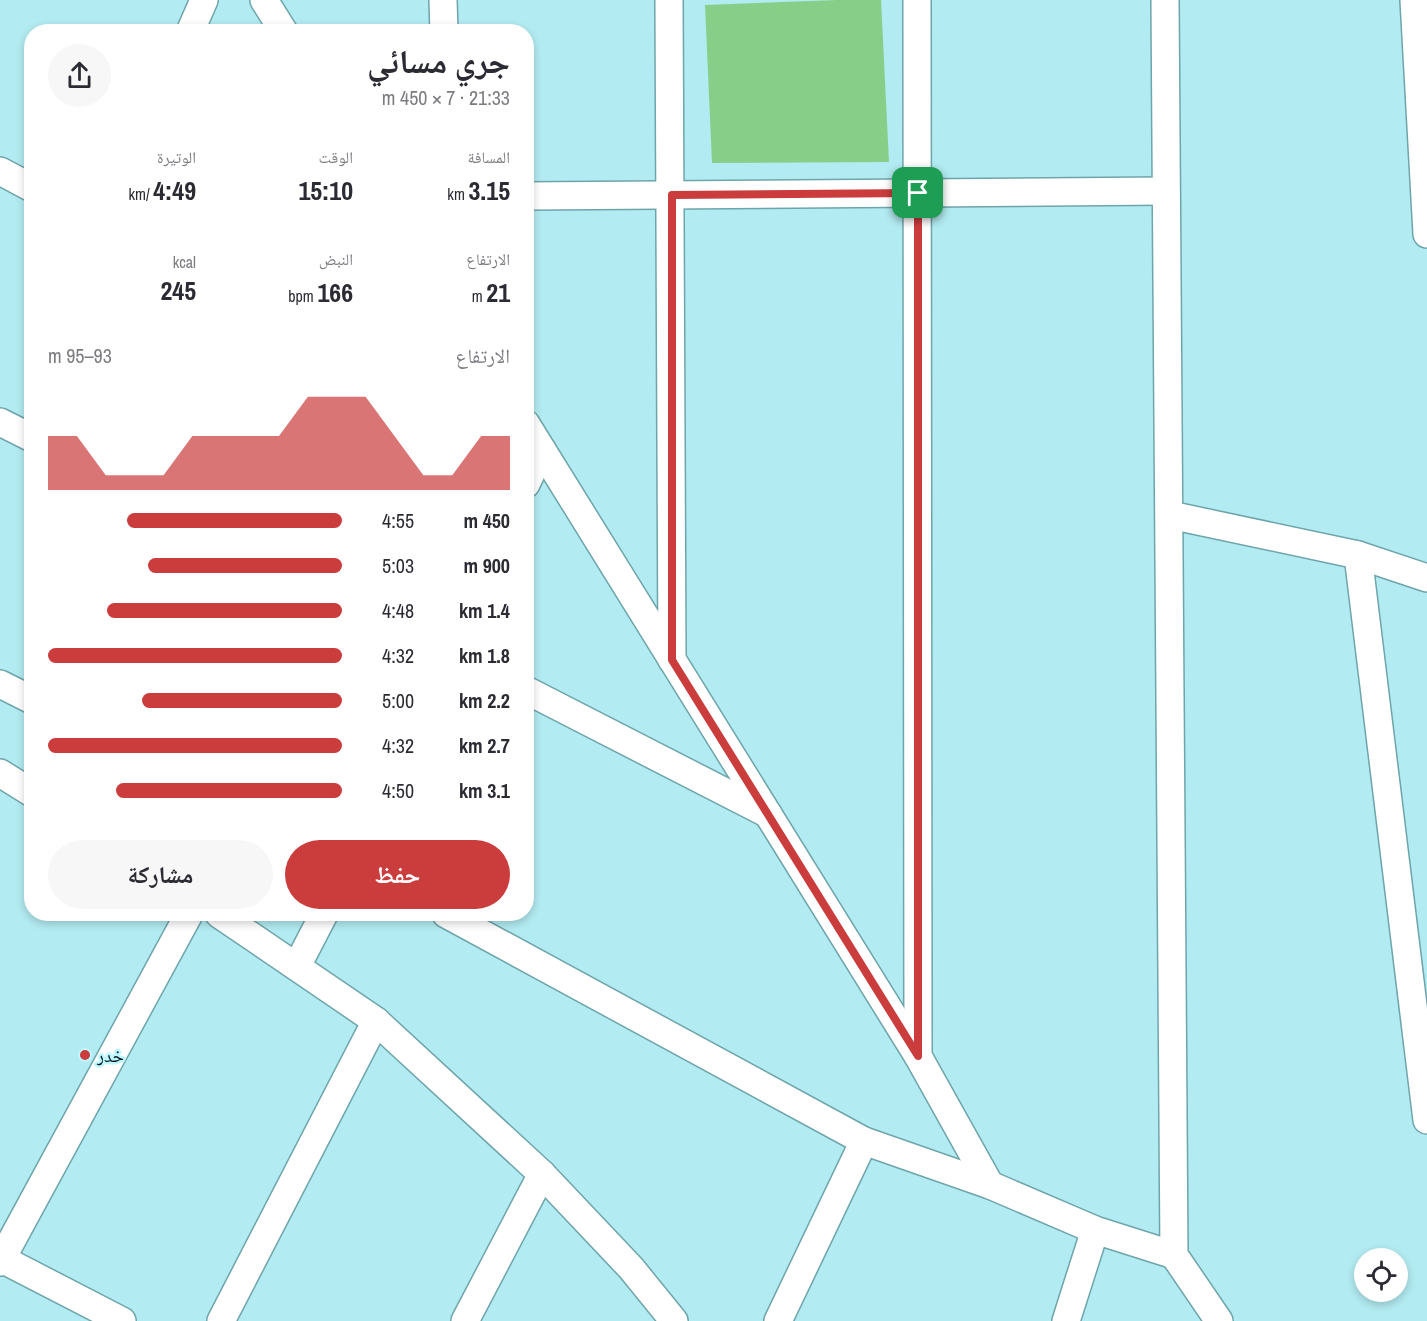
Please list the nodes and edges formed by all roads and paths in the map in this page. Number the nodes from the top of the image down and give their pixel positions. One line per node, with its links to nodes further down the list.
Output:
1 (204, 0): 8 (street)
2 (264, 0): 9 (street)
3 (443, 0): 10 (street)
4 (669, 0): 16 (street)
5 (917, 0): 15 (street)
6 (1165, 0): 14 (street)
7 (1414, 0): 11 (street)
8 (194, 24)
9 (279, 24)
10 (444, 24)
11 (1422, 53): 18 (street)
12 (0, 171): 13 (street)
13 (24, 184)
14 (1166, 191): 15 (street); 22 (street)
15 (918, 193): 16 (street); 36 (street)
16 (672, 195): 17 (street); 25 (street)
17 (534, 196)
18 (1427, 234)
19 (0, 422): 20 (street)
20 (24, 434)
21 (534, 446): 25 (street)
22 (1170, 515): 23 (street); 42 (street)
23 (1358, 555): 24 (street); 37 (street)
24 (1427, 578)
25 (672, 660): 29 (street)
26 (0, 684): 28 (street)
27 (534, 694): 29 (street)
28 (24, 696)
29 (768, 814): 36 (street)
30 (185, 921): 43 (street)
31 (230, 921): 34 (street)
32 (320, 921): 34 (street)
33 (459, 921): 38 (street)
34 (297, 966): 35 (street)
35 (376, 1022): 39 (street); 45 (street)
36 (918, 1056): 40 (street)
37 (1427, 1120)
38 (864, 1141): 40 (street); 48 (street)
39 (542, 1174): 46 (street); 47 (street)
40 (990, 1185): 41 (street)
41 (1095, 1230): 42 (street); 49 (street)
42 (1174, 1255): 50 (street)
43 (0, 1260): 44 (street)
44 (122, 1321)
45 (221, 1321)
46 (465, 1321)
47 (674, 1321)
48 (778, 1321)
49 (1066, 1321)
50 (1219, 1321)

